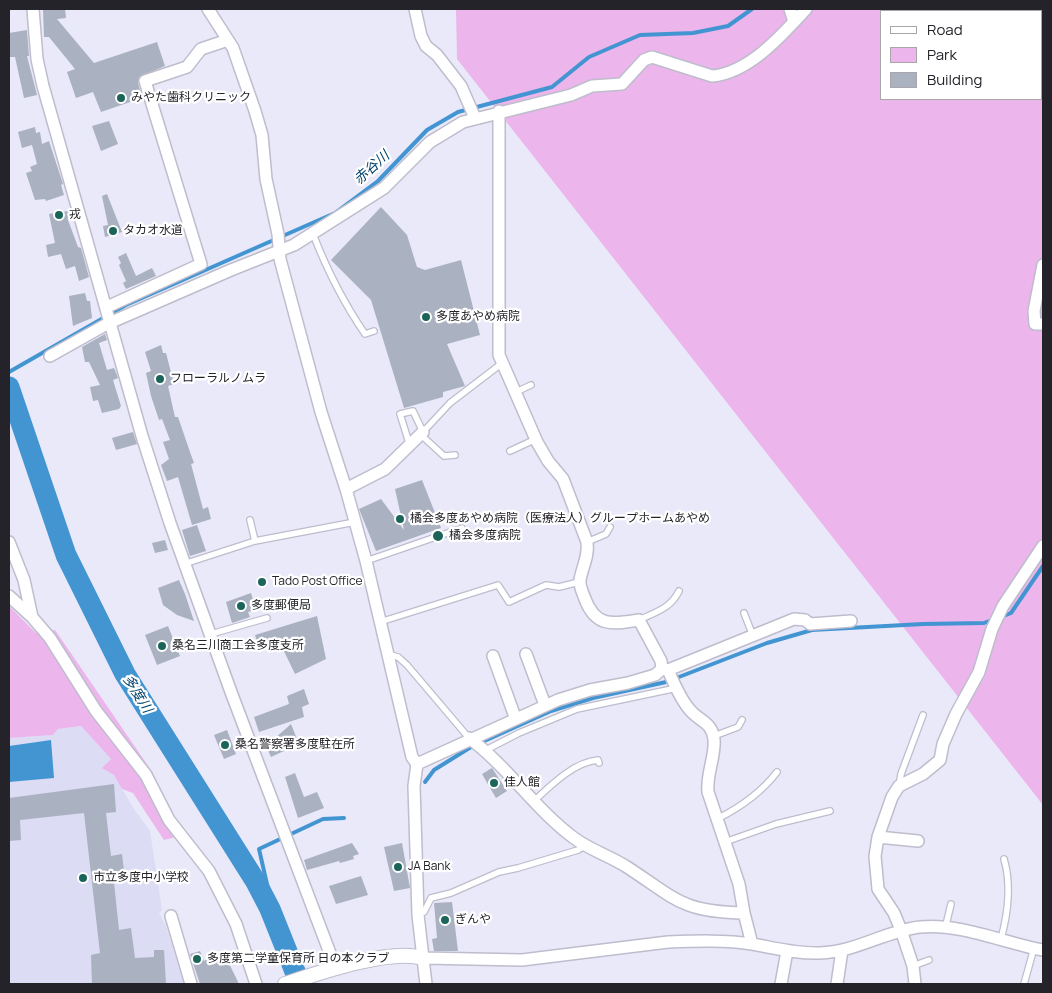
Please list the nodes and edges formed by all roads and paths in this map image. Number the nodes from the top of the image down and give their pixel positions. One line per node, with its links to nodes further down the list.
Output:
1 (33, 9): 13 (street)
2 (208, 9): 7 (street)
3 (416, 9): 9 (street)
4 (790, 9): 6 (street)
5 (806, 9): 6 (street)
6 (794, 22): 8 (street)
7 (228, 40): 11 (street); 13 (street)
8 (499, 111): 9 (street); 18 (street)
9 (475, 118): 10 (street)
10 (313, 234): 11 (street); 16 (lane)
11 (280, 249): 14 (street); 26 (street)
12 (1043, 265): 15 (street)
13 (107, 308): 14 (street)
14 (111, 324): 17 (street); 36 (street)
15 (1043, 324)
16 (374, 331)
17 (50, 356)
18 (501, 364): 20 (street); 21 (lane)
19 (531, 385): 20 (lane)
20 (516, 392): 22 (street)
21 (421, 433): 23 (street); 23 (lane); 25 (lane)
22 (536, 439): 24 (lane); 33 (street)
23 (410, 446): 26 (street)
24 (510, 451)
25 (455, 455)
26 (346, 489): 28 (street)
27 (250, 520): 31 (lane)
28 (355, 522): 31 (lane); 35 (street)
29 (610, 527): 33 (lane)
30 (462, 528): 35 (lane)
31 (255, 541): 36 (lane)
32 (9, 542): 41 (street)
33 (588, 542): 37 (street)
34 (1043, 546): 63 (street)
35 (366, 561): 45 (street)
36 (184, 564): 46 (street)
37 (579, 582): 43 (street); 45 (lane)
38 (679, 591): 43 (lane)
39 (9, 596): 41 (street)
40 (744, 613): 47 (lane)
41 (32, 616): 88 (street)
42 (267, 618): 46 (lane)
43 (639, 620): 51 (street)
44 (851, 621): 47 (street)
45 (380, 622): 48 (street)
46 (211, 634): 86 (street)
47 (753, 636): 51 (street)
48 (387, 654): 58 (lane); 61 (street)
49 (526, 654): 53 (street)
50 (493, 656): 55 (street)
51 (665, 670): 52 (street); 53 (street)
52 (677, 688): 57 (street); 59 (lane)
53 (545, 705): 55 (street)
54 (923, 715): 63 (lane)
55 (515, 718): 58 (street)
56 (742, 720): 57 (lane)
57 (714, 736): 66 (street)
58 (469, 738): 59 (street); 61 (street)
59 (486, 750): 64 (street)
60 (599, 763): 64 (lane)
61 (417, 764): 74 (street)
62 (778, 772): 66 (lane)
63 (899, 786): 67 (street)
64 (534, 801): 70 (street)
65 (830, 811): 69 (lane)
66 (717, 819): 69 (street)
67 (878, 837): 68 (street); 77 (street)
68 (918, 841)
69 (725, 842): 73 (street)
70 (586, 844): 73 (street); 74 (lane)
71 (1004, 859): 78 (lane)
72 (951, 904): 76 (lane)
73 (744, 913): 79 (street)
74 (418, 914): 83 (street)
75 (171, 916): 87 (street)
76 (945, 929): 77 (street); 78 (street)
77 (901, 930): 81 (street); 85 (street)
78 (1001, 939): 80 (street)
79 (752, 944): 82 (street); 83 (street)
80 (1039, 949): 94 (lane)
81 (842, 950): 82 (street); 92 (street)
82 (787, 951): 91 (street)
83 (423, 958): 86 (street); 90 (street)
84 (929, 960): 85 (lane)
85 (913, 966): 93 (street)
86 (331, 970): 89 (street)
87 (191, 984)
88 (256, 984)
89 (285, 984)
90 (426, 984)
91 (781, 984)
92 (837, 984)
93 (915, 984)
94 (1024, 984)

